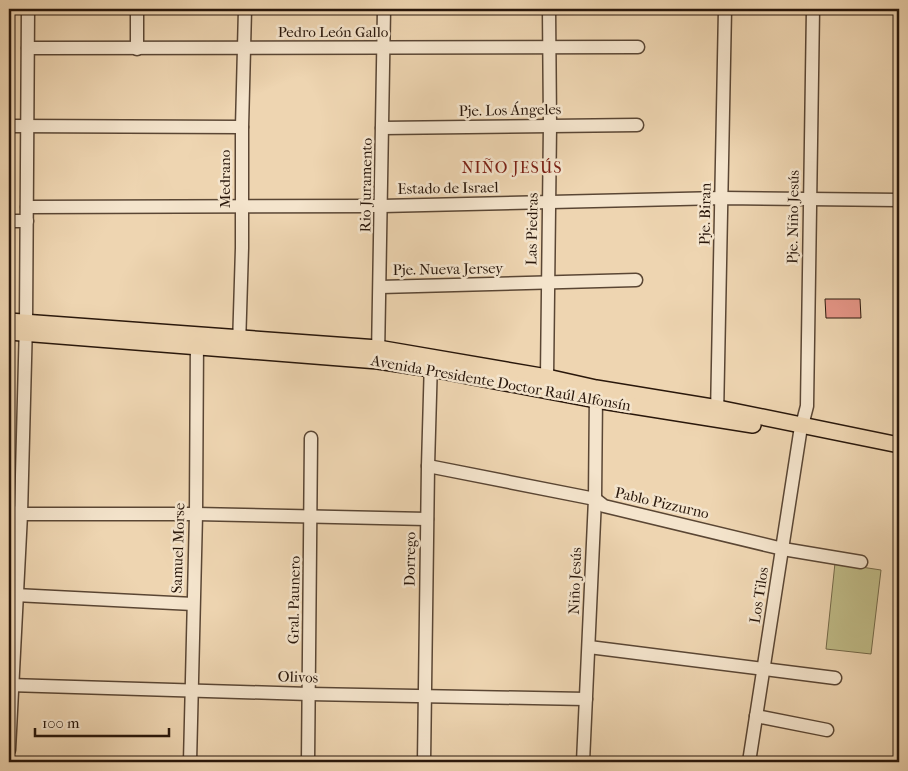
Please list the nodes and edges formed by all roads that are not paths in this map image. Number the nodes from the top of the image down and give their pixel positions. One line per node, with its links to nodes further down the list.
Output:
1 (28, 9): 10 (street)
2 (137, 9): 11 (street)
3 (245, 9): 12 (street, Medrano)
4 (384, 9): 13 (street, Rio Juramento)
5 (549, 9): 8 (street, Las Piedras)
6 (725, 9): 20 (street, Pje. Biran)
7 (813, 9): 21 (street, Pje. Niño Jesús)
8 (549, 46): 9 (street, Pedro León Gallo); 13 (street, Pedro León Gallo); 14 (street, Las Piedras)
9 (638, 47)
10 (28, 48): 11 (street, Pedro León Gallo); 17 (street)
11 (137, 48): 12 (street, Pedro León Gallo)
12 (244, 48): 13 (street, Pedro León Gallo); 18 (street, Medrano)
13 (384, 48): 19 (street, Rio Juramento)
14 (550, 125): 15 (street, Pje. Los Ángeles); 19 (street, Pje. Los Ángeles); 23 (street, Las Piedras)
15 (637, 125)
16 (9, 126): 17 (street)
17 (27, 127): 18 (street); 25 (street)
18 (242, 127): 26 (street, Medrano)
19 (382, 128): 24 (street, Rio Juramento)
20 (722, 198): 21 (street, Estado de Israel); 23 (street, Estado de Israel); 41 (street, Pje. Biran)
21 (810, 198): 22 (street, Estado de Israel); 42 (street, Pje. Niño Jesús)
22 (899, 200)
23 (549, 202): 24 (street, Estado de Israel); 30 (street, Las Piedras)
24 (382, 206): 26 (street, Estado de Israel); 31 (street, Rio Juramento)
25 (27, 207): 26 (street, Estado de Israel); 28 (street)
26 (242, 208): 36 (street, Medrano)
27 (9, 221): 28 (street)
28 (27, 221): 33 (street)
29 (636, 280): 30 (street, Pje. Nueva Jersey)
30 (547, 284): 31 (street, Pje. Nueva Jersey); 39 (street, Las Piedras)
31 (380, 287): 37 (street, Rio Juramento)
32 (9, 321): 33 (main road, Avenida Presidente Doctor Raúl Alfonsín)
33 (25, 328): 34 (main road, Avenida Presidente Doctor Raúl Alfonsín); 35 (main road, Avenida Presidente Doctor Raúl Alfonsín); 48 (street)
34 (9, 332)
35 (197, 341): 36 (main road, Avenida Presidente Doctor Raúl Alfonsín); 49 (street, Samuel Morse)
36 (239, 343): 37 (main road, Avenida Presidente Doctor Raúl Alfonsín)
37 (378, 354): 38 (main road, Avenida Presidente Doctor Raúl Alfonsín)
38 (431, 362): 39 (main road, Avenida Presidente Doctor Raúl Alfonsín); 46 (street, Dorrego)
39 (546, 384): 40 (main road, Avenida Presidente Doctor Raúl Alfonsín)
40 (596, 394): 41 (main road, Avenida Presidente Doctor Raúl Alfonsín); 47 (street, Niño Jesús)
41 (718, 413): 42 (main road, Avenida Presidente Doctor Raúl Alfonsín)
42 (801, 429): 44 (main road, Avenida Presidente Doctor Raúl Alfonsín); 45 (main road, Avenida Presidente Doctor Raúl Alfonsín); 52 (street, Los Tilos)
43 (311, 438): 50 (street, Gral. Paunero)
44 (899, 445)
45 (899, 454)
46 (428, 466): 47 (street, Pablo Pizzurno); 51 (street, Dorrego)
47 (594, 499): 52 (street, Pablo Pizzurno); 56 (street, Niño Jesús)
48 (15, 513): 49 (street); 54 (street)
49 (196, 514): 50 (street); 55 (street, Samuel Morse)
50 (311, 516): 51 (street); 61 (street, Gral. Paunero)
51 (427, 519): 62 (street, Dorrego)
52 (783, 549): 53 (street, Pablo Pizzurno); 57 (street, Los Tilos)
53 (861, 562)
54 (15, 595): 55 (street); 59 (street)
55 (193, 604): 60 (street, Samuel Morse)
56 (589, 647): 57 (street); 63 (street, Niño Jesús)
57 (764, 668): 58 (street); 64 (street, Los Tilos)
58 (835, 678)
59 (11, 685): 60 (street, Olivos); 66 (street)
60 (191, 690): 61 (street, Olivos); 67 (street, Samuel Morse)
61 (309, 694): 62 (street, Olivos); 68 (street, Gral. Paunero)
62 (424, 696): 63 (street, Olivos); 69 (street, Dorrego)
63 (586, 699): 70 (street, Niño Jesús)
64 (756, 716): 65 (street); 71 (street, Los Tilos)
65 (827, 730)
66 (9, 750)
67 (190, 762)
68 (308, 762)
69 (424, 762)
70 (583, 762)
71 (749, 762)

